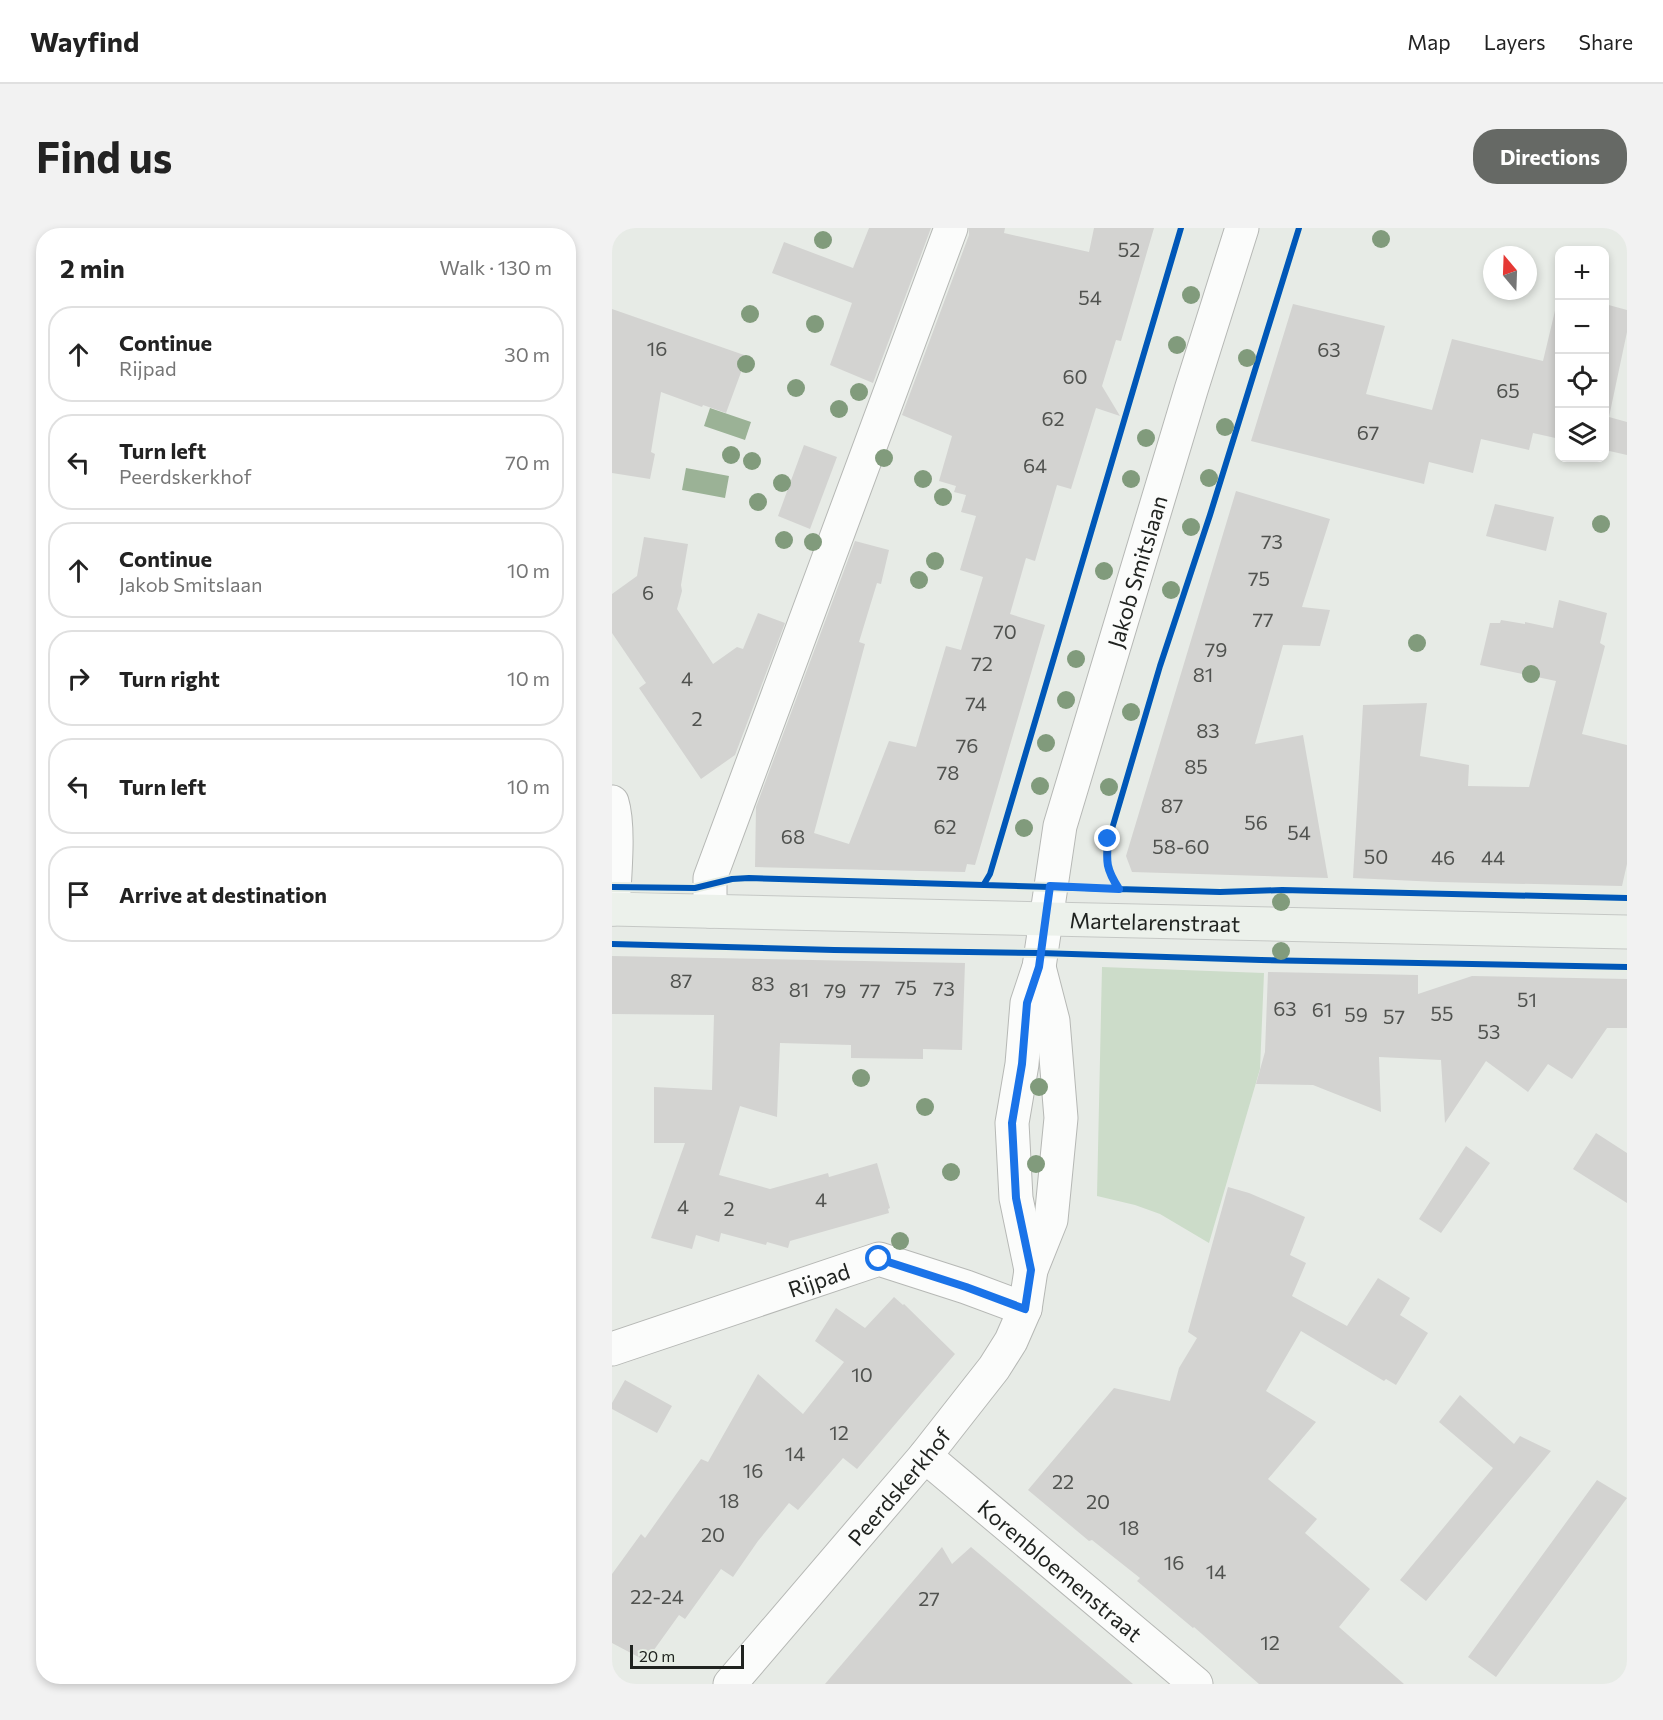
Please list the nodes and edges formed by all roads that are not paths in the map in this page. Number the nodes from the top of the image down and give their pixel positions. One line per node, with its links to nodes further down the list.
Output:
1 (951, 228): 5 (street)
2 (1242, 228): 6 (street, Jakob Smitslaan)
3 (612, 801): 4 (street)
4 (613, 909): 5 (main road, Martelarenstraat)
5 (710, 911): 6 (main road, Martelarenstraat)
6 (1046, 920): 7 (main road, Martelarenstraat); 8 (street, Peerdskerkhof)
7 (1627, 932)
8 (1039, 967): 9 (street, Peerdskerkhof); 9 (street, Peerdskerkhof)
9 (1031, 1270): 10 (street, Peerdskerkhof)
10 (1025, 1309): 11 (street, Rijpad); 12 (street, Peerdskerkhof)
11 (612, 1349)
12 (925, 1456): 13 (street, Peerdskerkhof); 14 (street, Korenbloemenstraat)
13 (730, 1684)
14 (1196, 1684)

